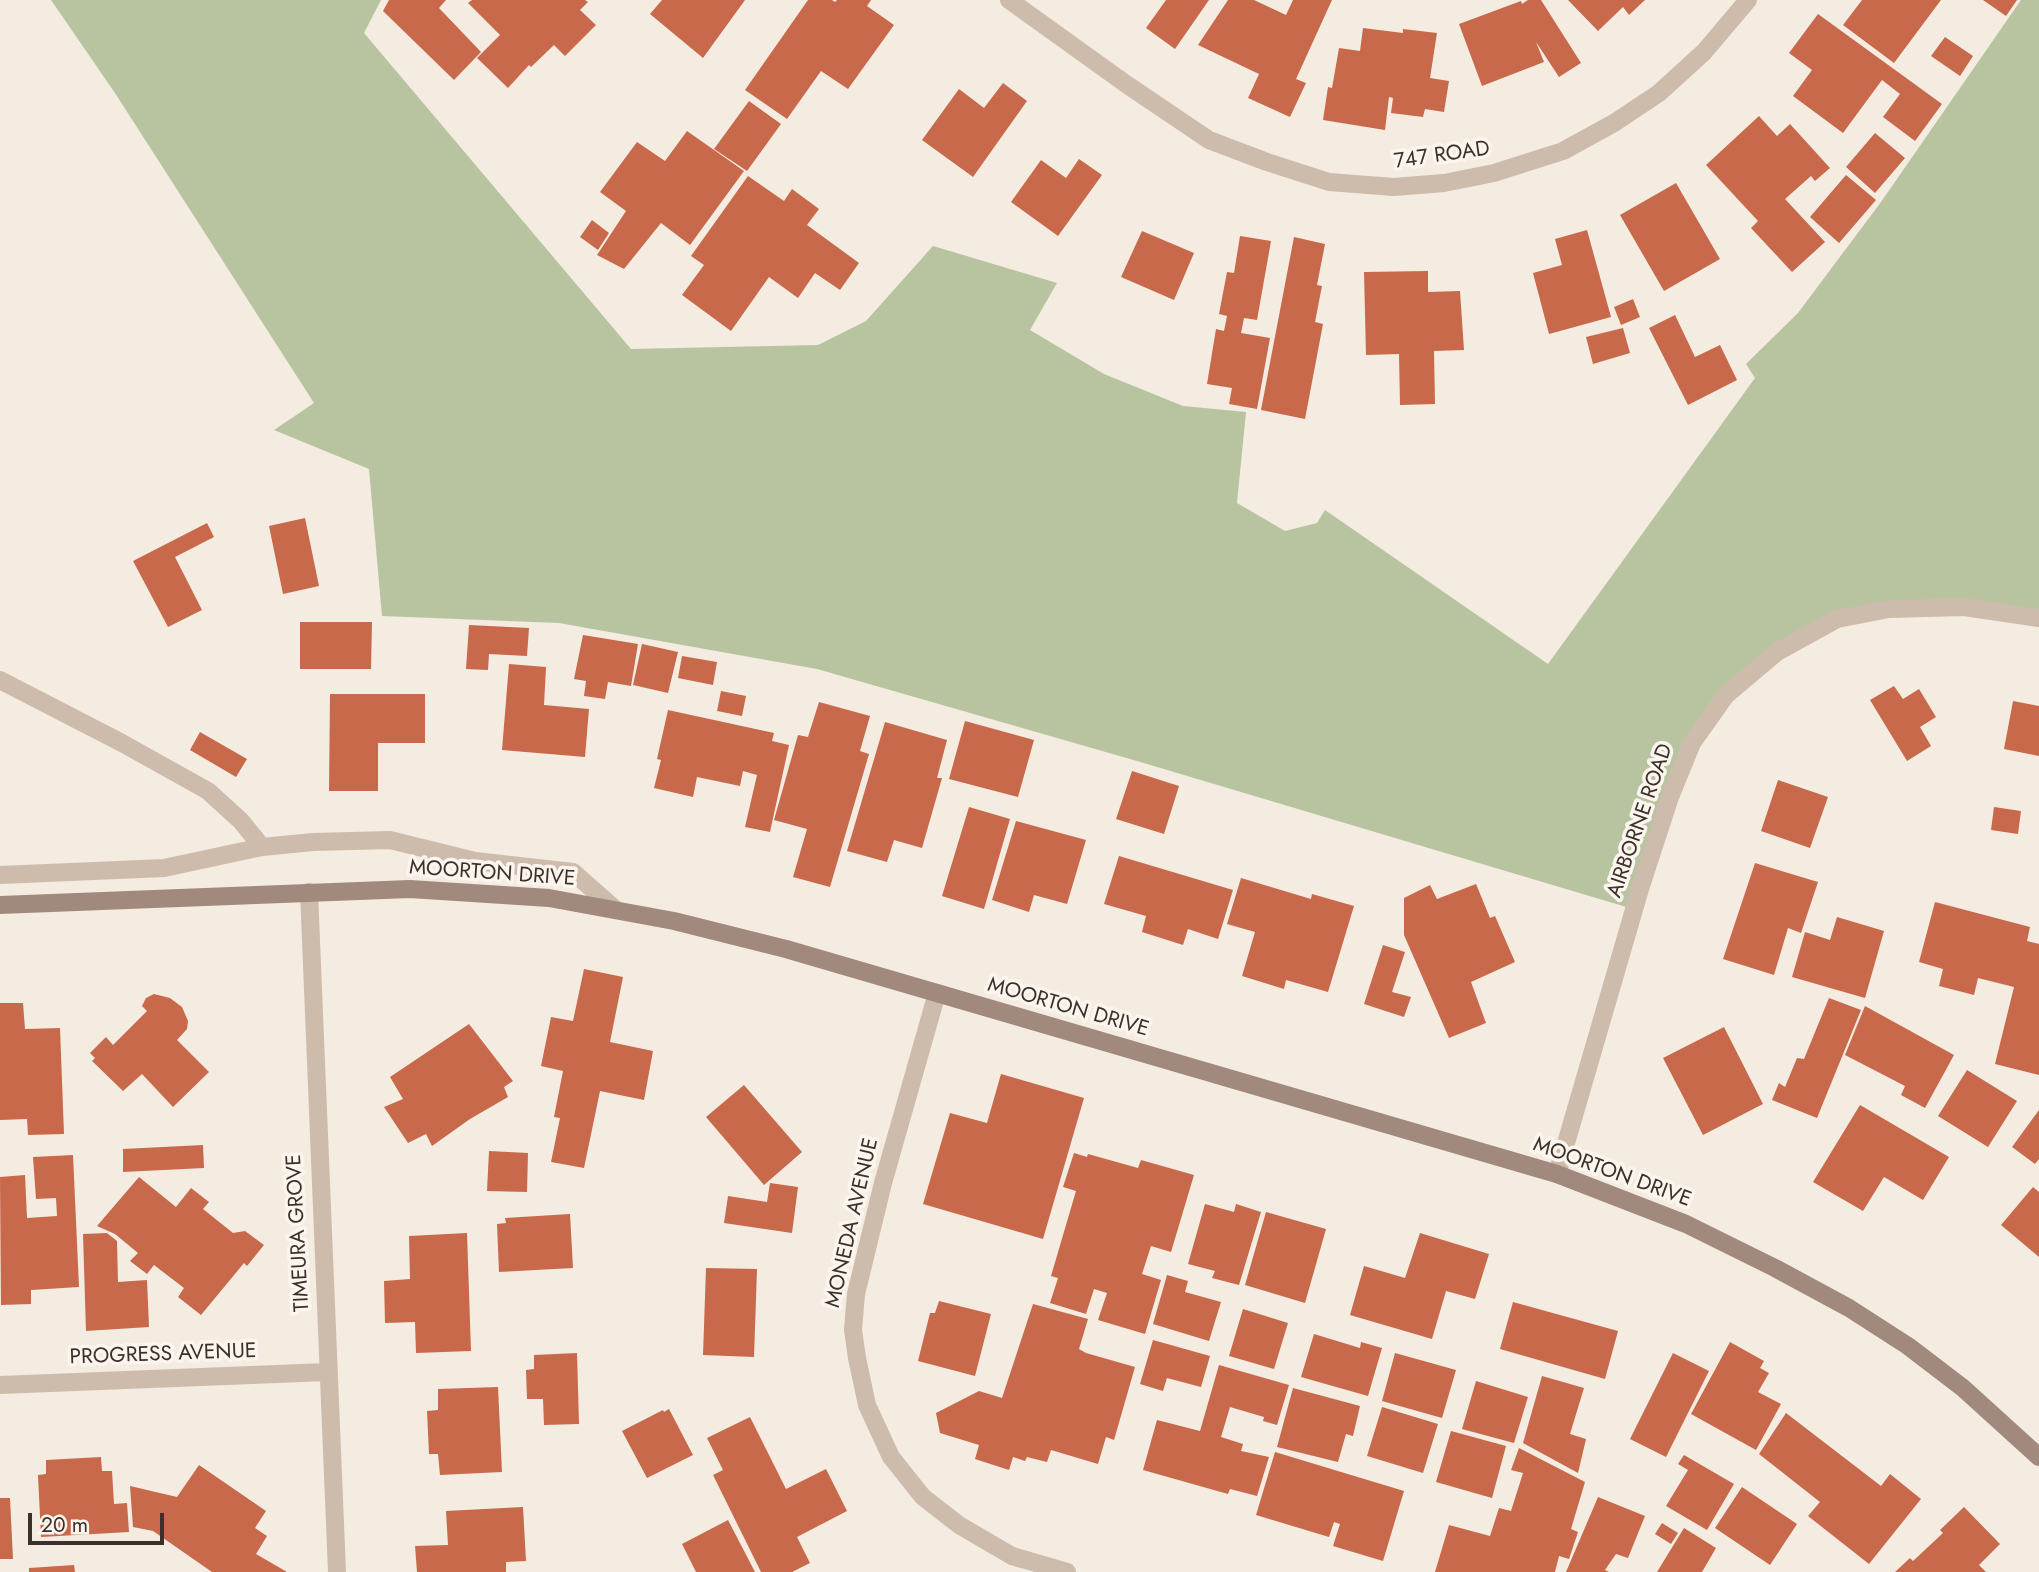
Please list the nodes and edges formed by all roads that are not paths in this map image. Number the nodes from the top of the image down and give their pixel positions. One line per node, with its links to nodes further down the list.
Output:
1 (1009, 0): 2 (street, 747 ROAD)
2 (1748, 0)
3 (2039, 618): 11 (street, AIRBORNE ROAD)
4 (1, 682): 5 (street)
5 (262, 847): 6 (street); 9 (street)
6 (0, 875)
7 (309, 892): 8 (street, MOORTON DRIVE); 9 (street, MOORTON DRIVE); 12 (street, TIMEURA GROVE)
8 (0, 905)
9 (616, 910): 10 (street, MOORTON DRIVE)
10 (937, 993): 11 (street, MOORTON DRIVE); 16 (street, MONEDA AVENUE)
11 (1557, 1174): 14 (street, MOORTON DRIVE)
12 (327, 1371): 13 (street, PROGRESS AVENUE); 15 (street, TIMEURA GROVE)
13 (0, 1385)
14 (2039, 1457)
15 (337, 1572)
16 (1067, 1572)

